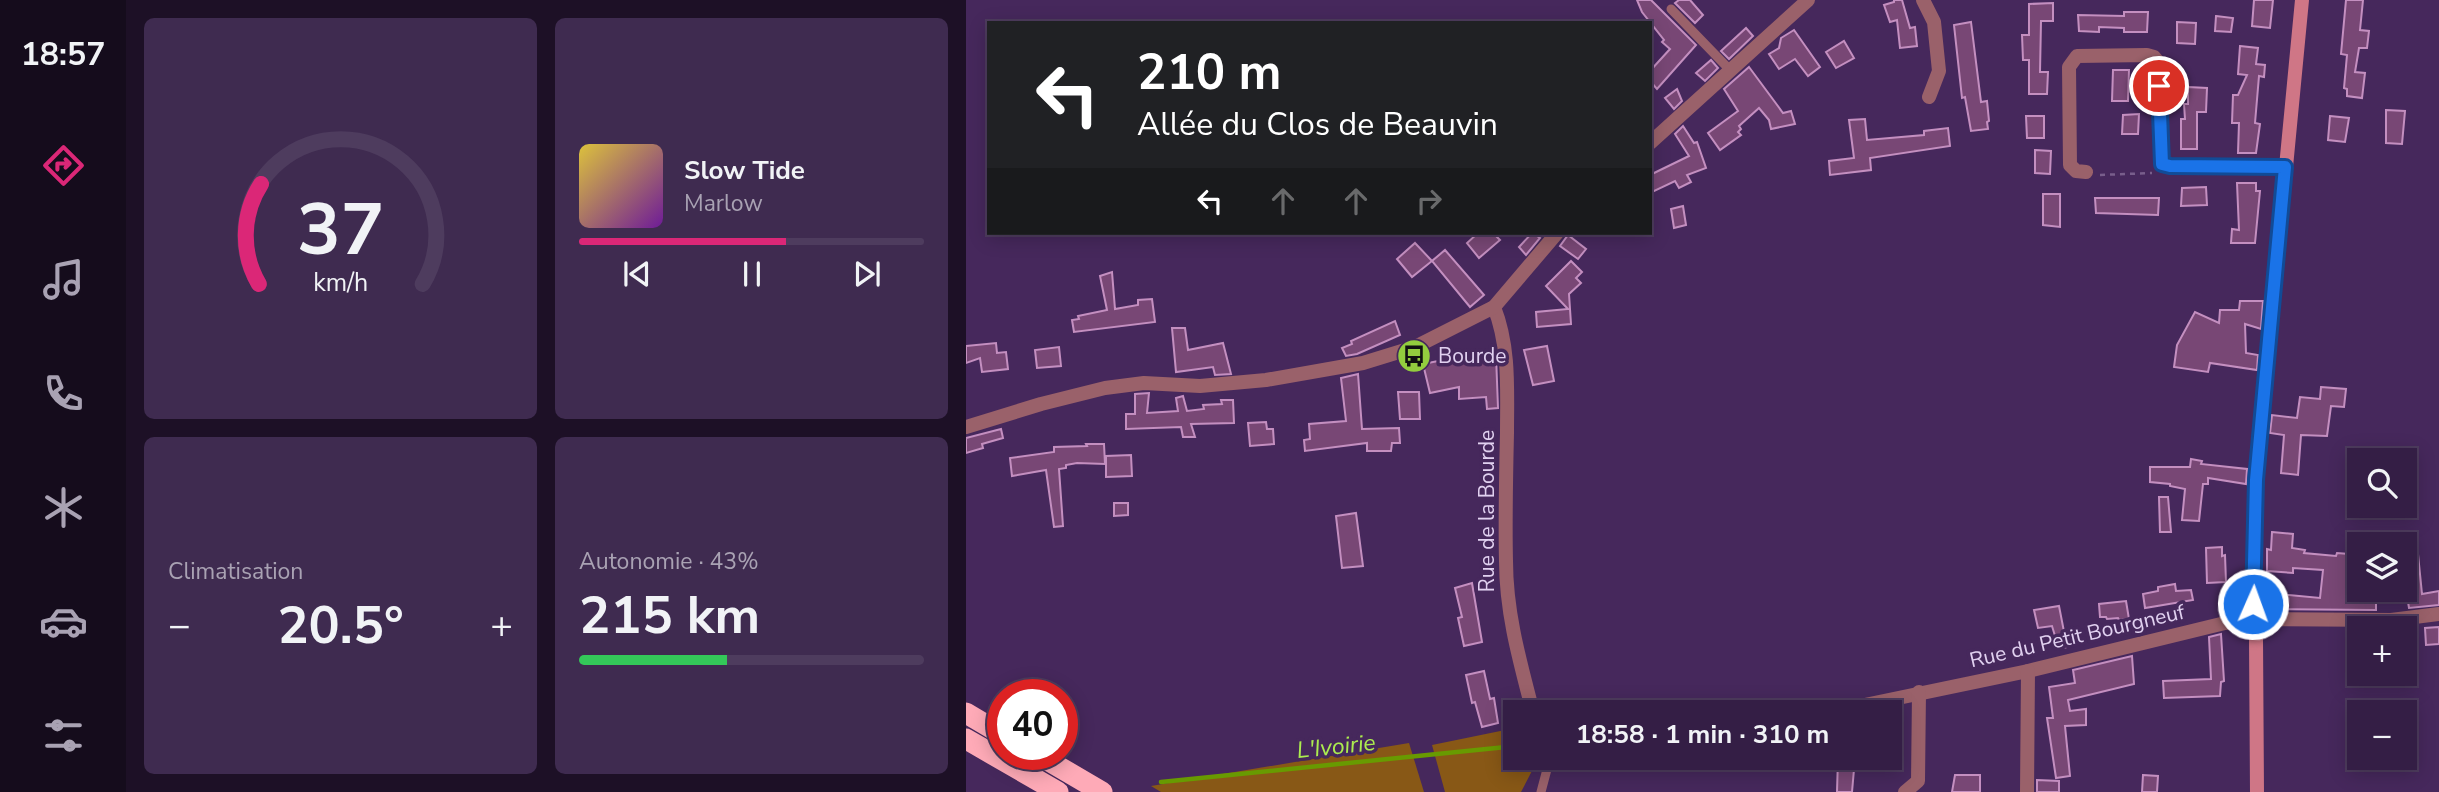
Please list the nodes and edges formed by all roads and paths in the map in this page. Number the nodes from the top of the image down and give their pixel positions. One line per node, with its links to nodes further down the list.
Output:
1 (1808, 0): 5 (street)
2 (1923, 0): 6 (street)
3 (2302, 0): 9 (street)
4 (1671, 9): 5 (lane)
5 (1731, 71): 7 (street)
6 (1929, 97)
7 (1652, 141)
8 (2162, 164): 9 (street); 10 (path); 10 (street)
9 (2285, 167): 15 (street)
10 (2087, 172)
11 (1555, 235): 12 (street)
12 (1494, 307): 13 (street); 18 (street, Rue de la Bourde)
13 (966, 427)
14 (2439, 614): 15 (street, Rue du Petit Bourgneuf)
15 (2253, 619): 16 (street, Rue du Petit Bourgneuf); 30 (street)
16 (2028, 671): 17 (street, Rue du Petit Bourgneuf); 29 (street)
17 (1919, 692): 19 (street); 28 (street)
18 (1531, 700)
19 (1884, 700)
20 (966, 713): 21 (highway)
21 (987, 725)
22 (966, 739): 25 (highway)
23 (1064, 770): 26 (highway)
24 (1547, 770): 27 (lane)
25 (1058, 792)
26 (1102, 792)
27 (1541, 792)
28 (1905, 792)
29 (2027, 792)
30 (2257, 792)

